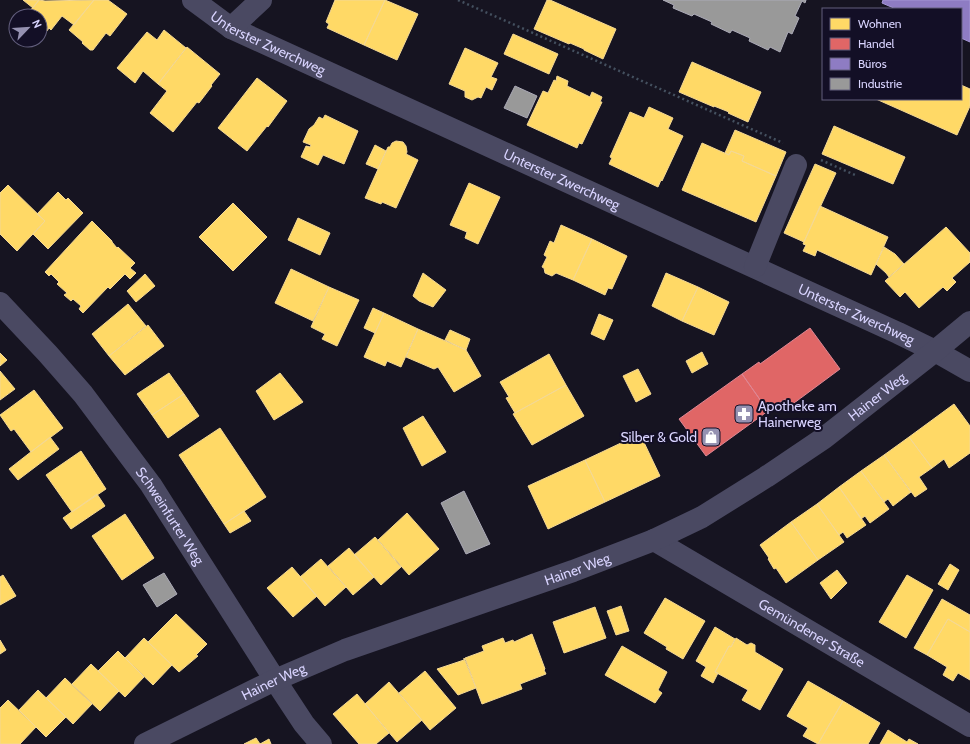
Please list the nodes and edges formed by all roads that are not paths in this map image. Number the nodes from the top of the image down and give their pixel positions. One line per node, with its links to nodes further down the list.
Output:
1 (193, 0): 3 (street, Unterster Zwerchweg)
2 (261, 0): 3 (street)
3 (231, 28): 5 (street, Unterster Zwerchweg)
4 (796, 165): 5 (street)
5 (755, 268): 8 (street, Unterster Zwerchweg)
6 (0, 303): 11 (street, Schweinfurter Weg)
7 (970, 322): 8 (street, Hainer Weg)
8 (935, 351): 9 (street, Unterster Zwerchweg); 10 (street, Hainer Weg)
9 (970, 371)
10 (654, 540): 11 (street, Hainer Weg); 12 (street, Gemündener Straße)
11 (275, 680): 13 (street, Hainer Weg); 14 (street, Schweinfurter Weg)
12 (970, 726)
13 (145, 744)
14 (321, 744)

